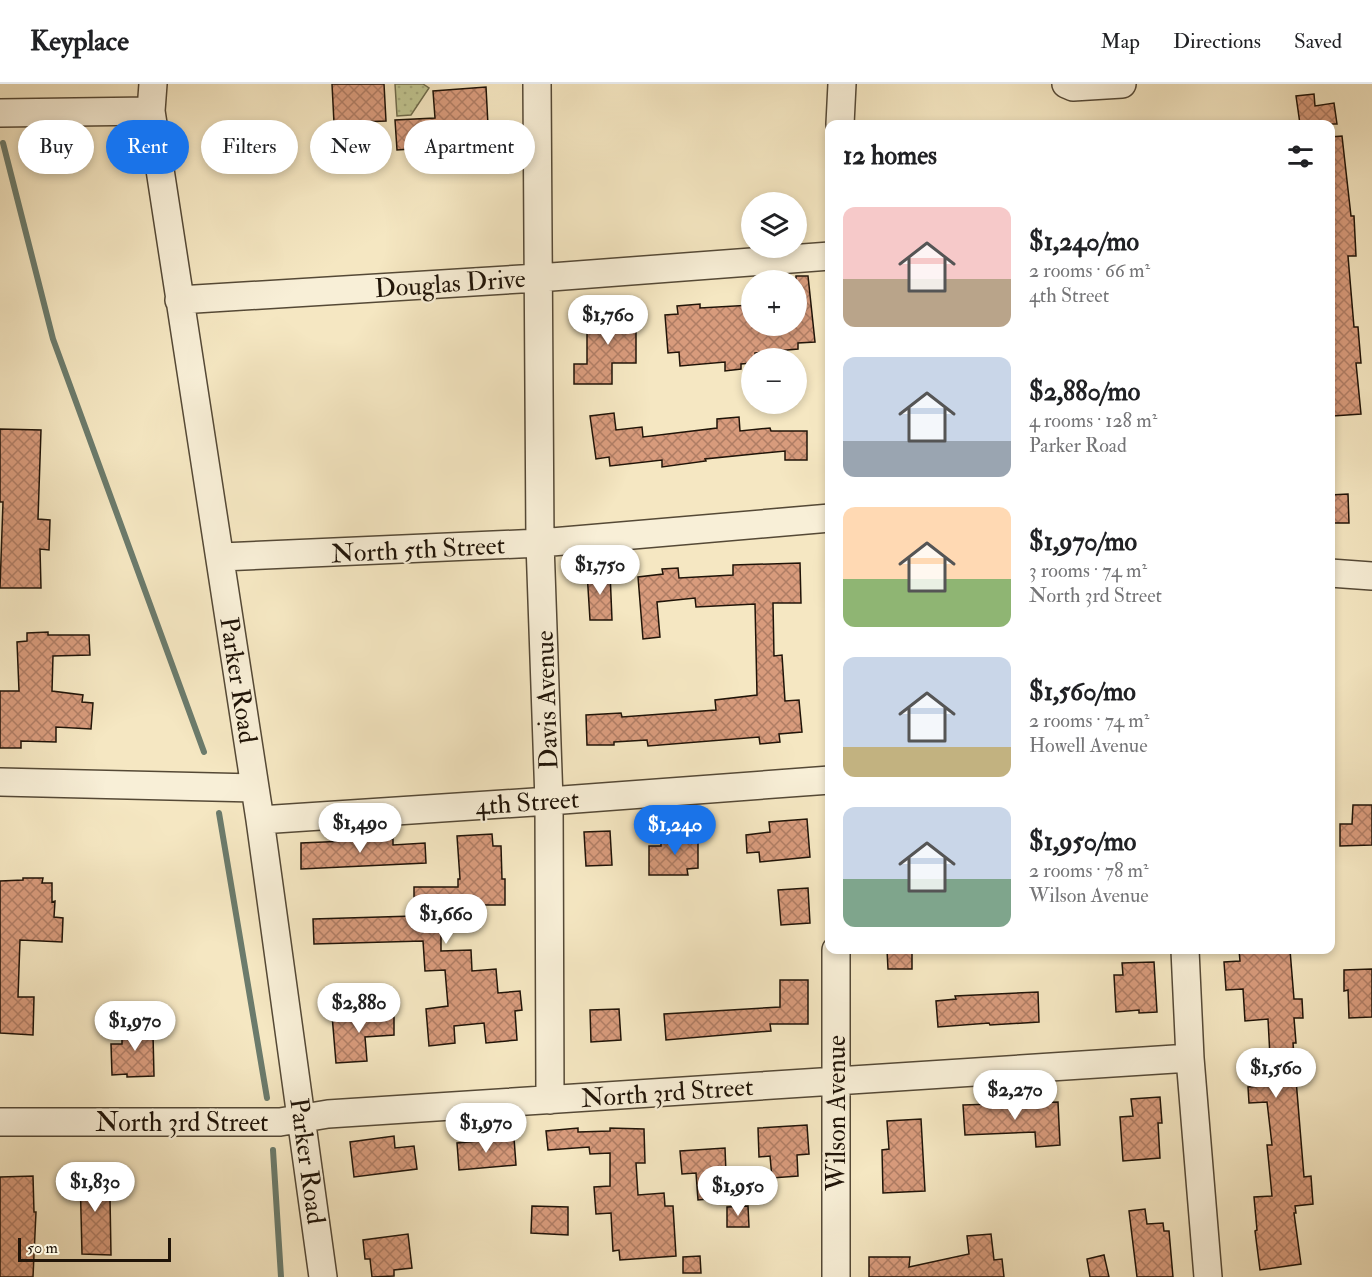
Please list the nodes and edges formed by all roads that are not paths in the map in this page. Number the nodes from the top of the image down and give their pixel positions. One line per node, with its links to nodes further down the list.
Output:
1 (153, 84): 6 (street, Parker Road)
2 (537, 84): 10 (street, Davis Avenue)
3 (842, 84): 8 (street)
4 (1066, 84): 5 (street)
5 (1122, 84)
6 (151, 111): 7 (street); 11 (street, Parker Road)
7 (0, 113)
8 (840, 120)
9 (825, 256): 10 (street, Douglas Drive)
10 (538, 278): 11 (street, Douglas Drive); 13 (street, Davis Avenue)
11 (179, 300): 14 (street, Parker Road)
12 (825, 518): 13 (street, North 5th Street)
13 (540, 543): 14 (street, North 5th Street); 20 (street, Davis Avenue)
14 (220, 557): 19 (street, Parker Road)
15 (1335, 573): 16 (street)
16 (1372, 576)
17 (825, 780): 20 (street, 4th Street)
18 (0, 782): 19 (street)
19 (255, 788): 21 (street, Parker Road)
20 (549, 801): 21 (street, 4th Street); 26 (street, Davis Avenue)
21 (260, 819): 27 (street, Parker Road)
22 (836, 954): 25 (street, Wilson Avenue)
23 (1185, 954): 24 (street)
24 (1190, 1058): 25 (street, North 3rd Street); 31 (street)
25 (837, 1080): 26 (street, North 3rd Street); 30 (street, Wilson Avenue)
26 (550, 1100): 27 (street, North 3rd Street)
27 (302, 1118): 28 (street, North 3rd Street); 29 (street, Parker Road)
28 (0, 1122)
29 (323, 1277)
30 (836, 1277)
31 (1208, 1277)

